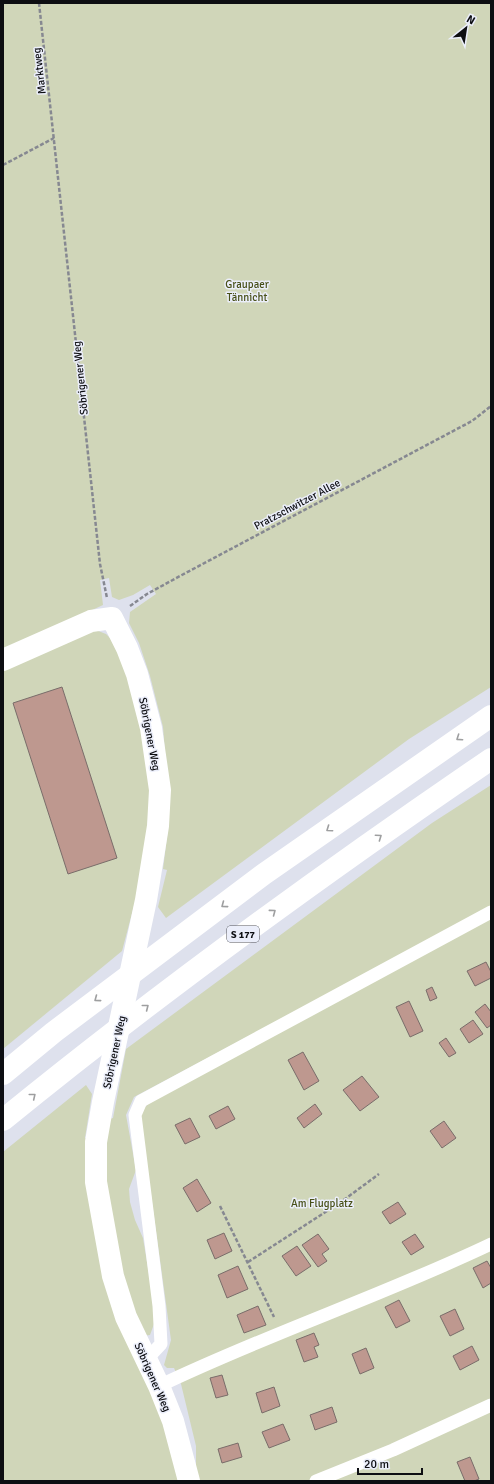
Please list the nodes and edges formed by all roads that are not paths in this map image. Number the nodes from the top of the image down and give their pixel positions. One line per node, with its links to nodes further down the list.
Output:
1 (3, 660): 8 (main road, Söbrigener Weg)
2 (491, 716): 5 (main road, one-way to 5)
3 (491, 759): 6 (main road, S 177, one-way to 3)
4 (491, 912): 8 (lane)
5 (3, 1074)
6 (3, 1120)
7 (491, 1244): 9 (lane)
8 (146, 1360): 9 (main road, Söbrigener Weg)
9 (159, 1386): 11 (main road, Söbrigener Weg)
10 (491, 1405): 12 (lane)
11 (189, 1481)
12 (316, 1481)

